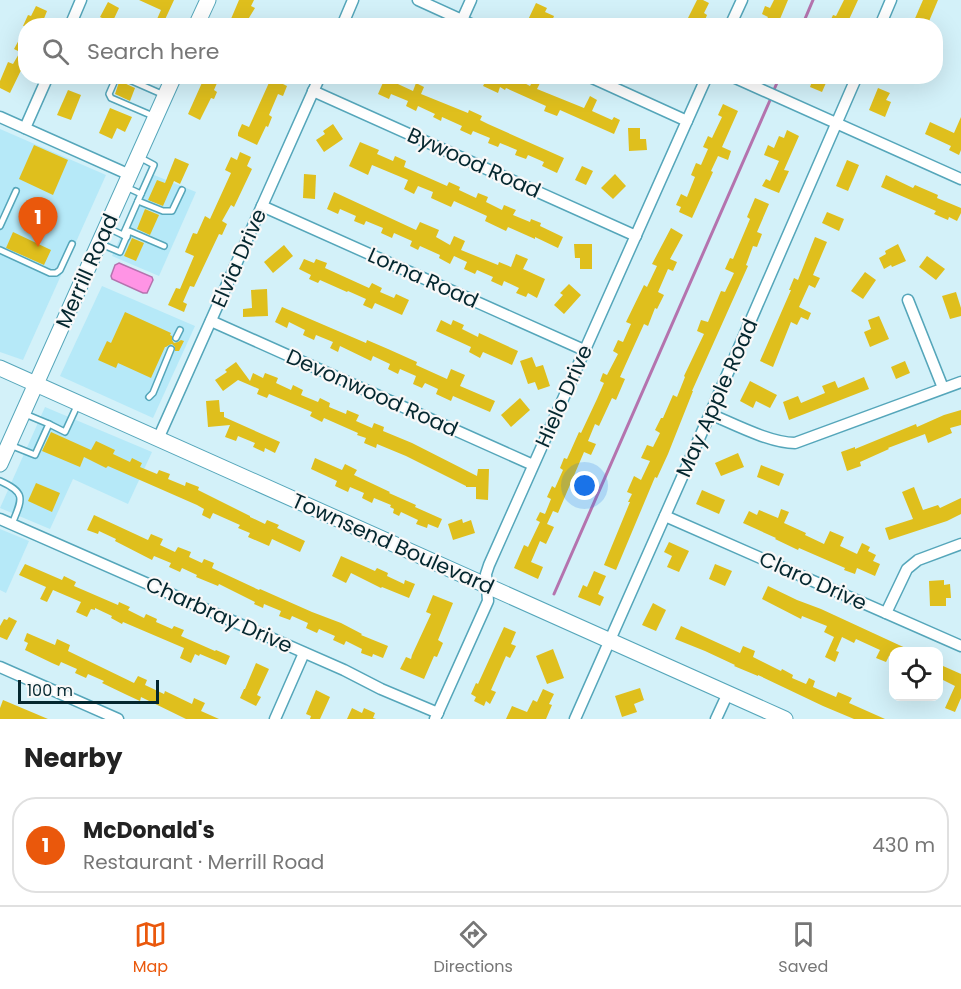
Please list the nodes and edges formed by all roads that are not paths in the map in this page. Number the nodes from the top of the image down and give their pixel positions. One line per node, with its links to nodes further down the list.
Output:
1 (81, 0): 8 (street)
2 (208, 0): 9 (street)
3 (353, 0): 10 (street)
4 (418, 0): 11 (street)
5 (471, 0): 12 (street)
6 (742, 0): 13 (street)
7 (891, 0): 14 (street)
8 (73, 18)
9 (200, 18)
10 (345, 18)
11 (458, 18)
12 (463, 18)
13 (734, 18)
14 (883, 18)
15 (44, 84): 30 (street)
16 (113, 84): 27 (lane)
17 (138, 84): 25 (lane)
18 (170, 84): 25 (street, Merrill Road)
19 (316, 84): 24 (street, Elvia Drive)
20 (606, 84): 28 (street)
21 (703, 84): 28 (street, Hielo Drive)
22 (749, 84): 29 (street)
23 (854, 84): 29 (street, May Apple Road)
24 (313, 91): 37 (street, Elvia Drive); 41 (street, Bywood Road)
25 (165, 96): 27 (street, Merrill Road)
26 (0, 117): 30 (street)
27 (155, 117): 31 (street, Merrill Road)
28 (687, 121): 41 (street, Hielo Drive)
29 (837, 123): 33 (street); 59 (street, May Apple Road)
30 (25, 128): 31 (street)
31 (131, 172): 32 (lane); 32 (lane); 36 (lane); 39 (street, Merrill Road)
32 (148, 178): 36 (lane)
33 (961, 178)
34 (16, 190): 38 (lane)
35 (182, 190): 36 (lane)
36 (140, 198): 40 (lane)
37 (262, 206): 47 (street, Elvia Drive); 51 (street, Lorna Road)
38 (0, 226)
39 (106, 227): 40 (lane); 42 (street, Merrill Road)
40 (125, 236): 42 (lane); 44 (lane)
41 (636, 236): 51 (street, Hielo Drive)
42 (99, 243): 54 (street, Merrill Road)
43 (72, 244): 45 (lane)
44 (165, 246)
45 (0, 250)
46 (908, 300): 55 (street)
47 (211, 321): 61 (street, Elvia Drive); 64 (street, Devonwood Road)
48 (180, 330): 49 (lane)
49 (176, 338)
50 (171, 349): 56 (lane)
51 (584, 350): 64 (street, Hielo Drive)
52 (0, 368): 54 (street, Townsend Boulevard)
53 (961, 382): 55 (street)
54 (36, 384): 57 (street, Townsend Boulevard); 58 (street, Merrill Road)
55 (943, 388): 59 (street)
56 (149, 397)
57 (78, 404): 60 (lane); 61 (street, Townsend Boulevard)
58 (23, 413): 60 (lane); 62 (street, Merrill Road)
59 (710, 414): 66 (street, May Apple Road)
60 (49, 424): 62 (lane)
61 (158, 439): 70 (street, Townsend Boulevard)
62 (9, 444): 63 (street, Merrill Road)
63 (0, 464)
64 (533, 465): 70 (street, Hielo Drive)
65 (0, 481): 68 (lane)
66 (665, 516): 71 (street, Claro Drive); 72 (street, May Apple Road)
67 (0, 519): 68 (street, Charbray Drive)
68 (12, 524): 74 (street, Charbray Drive)
69 (961, 543): 71 (street)
70 (486, 585): 72 (street, Townsend Boulevard); 77 (street, Hielo Drive)
71 (886, 613): 73 (street, Claro Drive)
72 (610, 640): 76 (street, Townsend Boulevard); 80 (street, May Apple Road)
73 (961, 646)
74 (304, 653): 77 (street, Charbray Drive); 79 (street)
75 (0, 667): 78 (street)
76 (728, 693): 81 (street); 82 (street, Townsend Boulevard)
77 (436, 716)
78 (118, 719)
79 (275, 719)
80 (575, 719)
81 (716, 719)
82 (785, 719)

